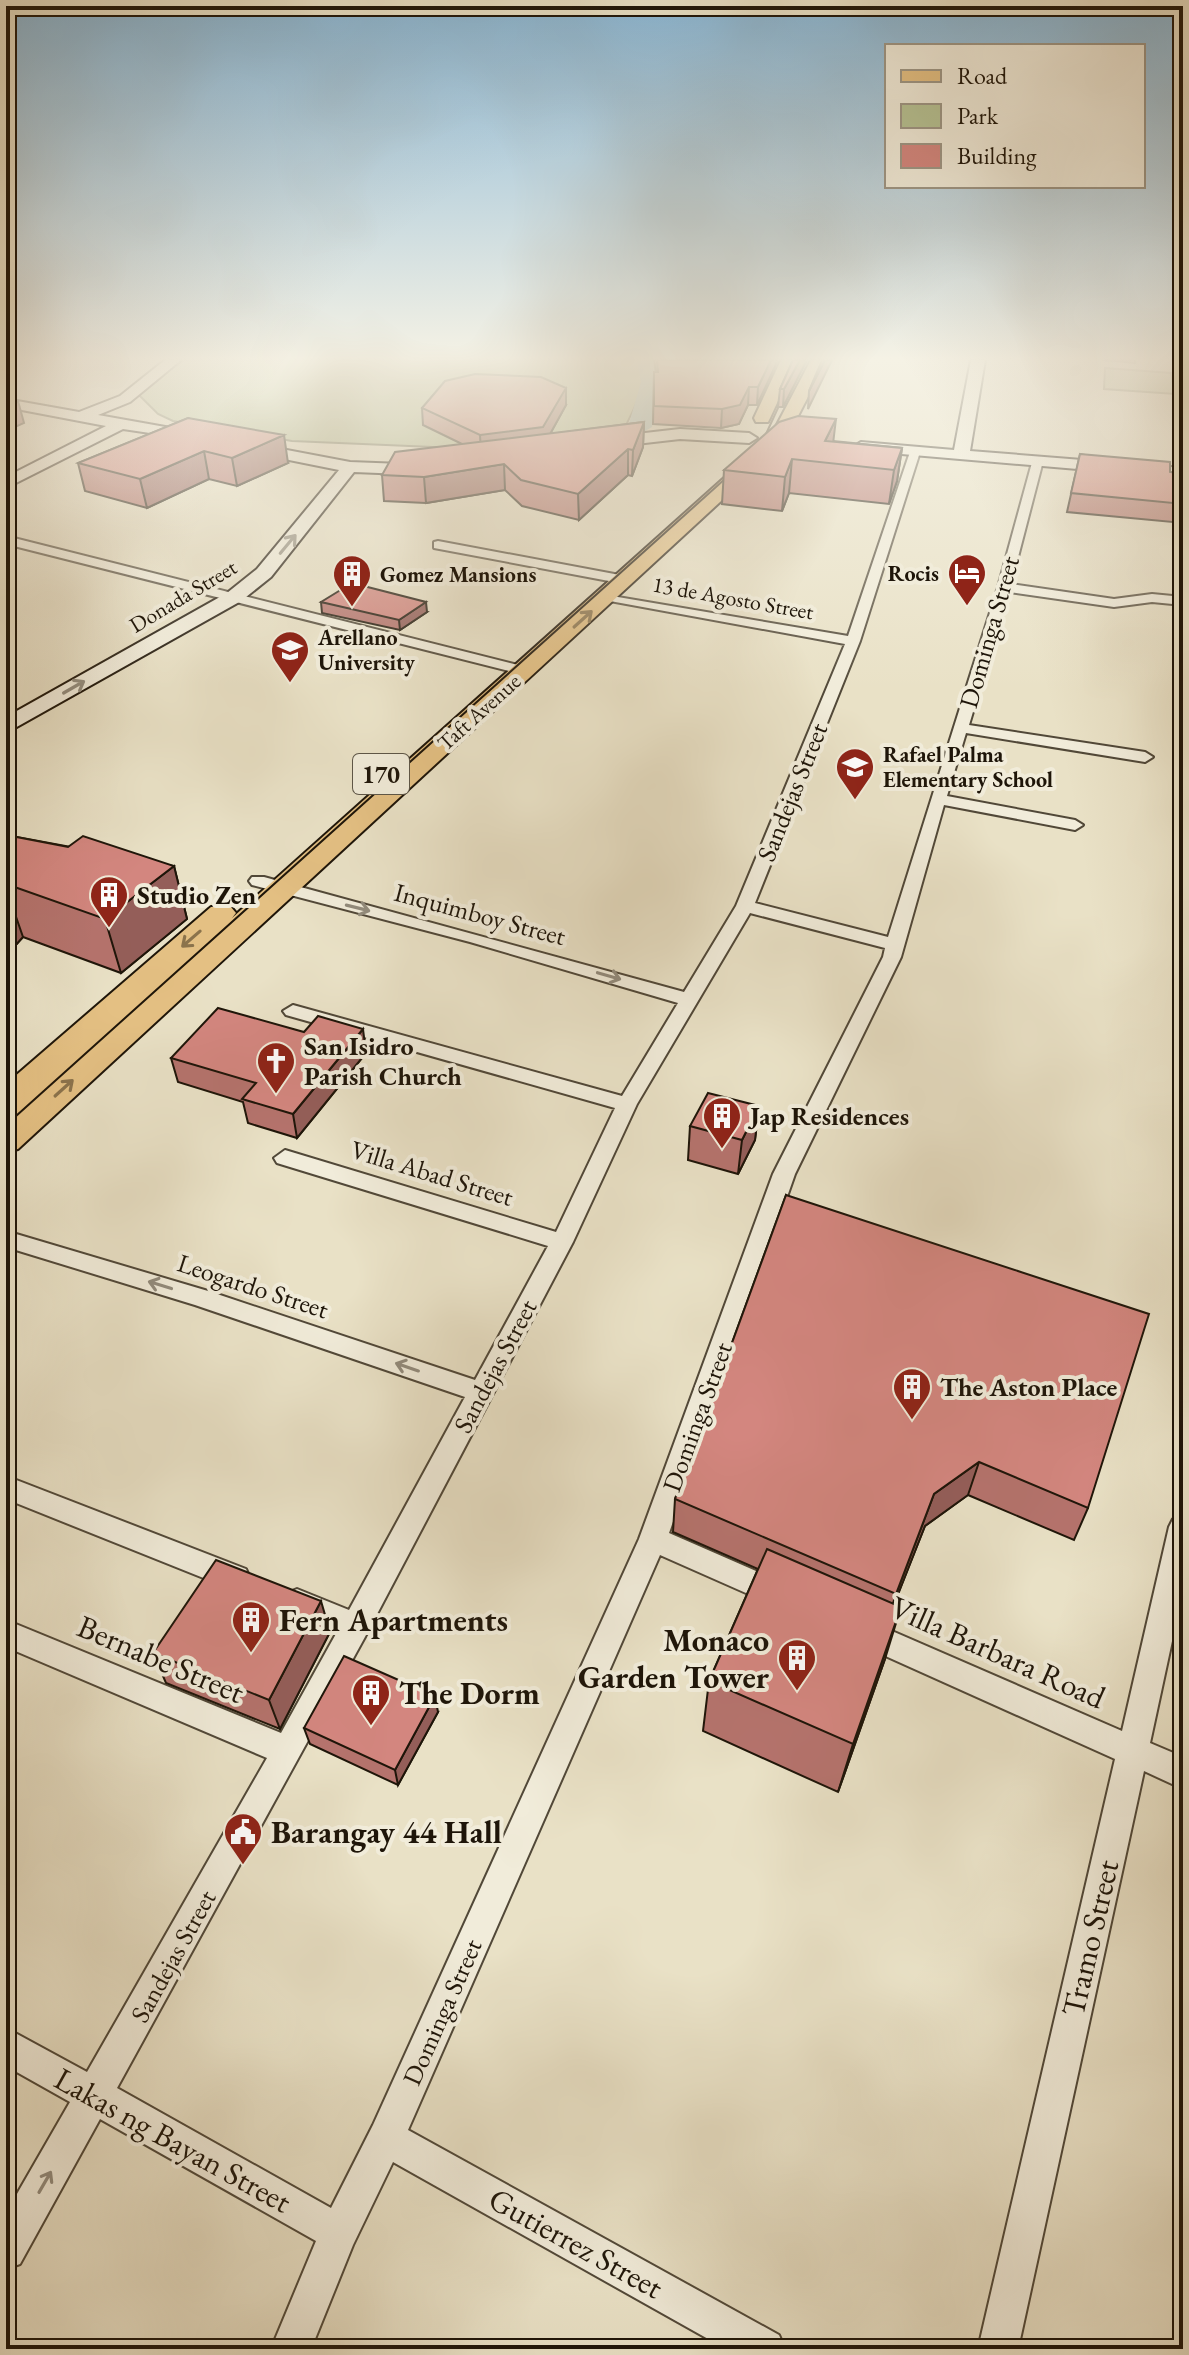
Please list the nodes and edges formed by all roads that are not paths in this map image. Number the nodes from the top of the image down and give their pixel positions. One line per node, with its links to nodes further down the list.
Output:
1 (32, 470): 8 (main road)
2 (348, 470): 13 (main road, Donada Street, one-way to 2)
3 (730, 470): 11 (main road, Taft Avenue / 170)
4 (909, 470): 15 (street, Sandejas Street)
5 (1035, 470): 12 (street, Dominga Street)
6 (1145, 470): 7 (main road)
7 (1183, 473)
8 (6, 483)
9 (6, 540): 13 (street)
10 (438, 545): 11 (street, 13 de Agosto Street)
11 (612, 585): 15 (street, 13 de Agosto Street); 16 (main road, Taft Avenue / 170)
12 (1004, 587): 14 (street); 18 (street, Dominga Street)
13 (234, 597): 16 (street); 17 (main road, Donada Street, one-way to 13)
14 (1183, 601)
15 (853, 641): 23 (street, Sandejas Street)
16 (514, 668): 22 (main road, Taft Avenue / 170)
17 (6, 726)
18 (961, 728): 19 (street); 20 (street, Dominga Street)
19 (1145, 757)
20 (938, 799): 21 (street); 24 (street, Dominga Street)
21 (1075, 825)
22 (270, 885): 25 (street, Inquimboy Street, one-way to 25); 27 (main road, Taft Avenue / 170, one-way to 27); 29 (main road, Taft Avenue / 170, one-way to 22)
23 (745, 906): 24 (street); 25 (street, Sandejas Street)
24 (896, 945): 36 (street, Dominga Street)
25 (687, 999): 28 (street, Sandejas Street)
26 (293, 1011): 28 (street)
27 (6, 1102)
28 (627, 1104): 32 (street, Sandejas Street)
29 (6, 1140)
30 (285, 1158): 32 (street, Villa Abad Street)
31 (6, 1239): 33 (street, Leogardo Street, one-way to 31)
32 (562, 1242): 33 (street, Sandejas Street)
33 (481, 1392): 39 (street, Sandejas Street)
34 (6, 1487): 39 (street)
35 (1183, 1527): 41 (street, Tramo Street)
36 (653, 1539): 37 (street); 46 (street, Dominga Street)
37 (812, 1609)
38 (842, 1622): 41 (street, Villa Barbara Road)
39 (356, 1626): 42 (street, Sandejas Street)
40 (6, 1633): 42 (street, Bernabe Street)
41 (1132, 1750): 43 (street, Villa Barbara Road); 51 (street, Tramo Street)
42 (288, 1751): 45 (street, Sandejas Street)
43 (1183, 1773)
44 (6, 2046): 45 (street, Lakas ng Bayan Street)
45 (94, 2095): 47 (street, Lakas ng Bayan Street); 48 (street, Sandejas Street, one-way to 45)
46 (386, 2138): 47 (street, Dominga Street); 50 (street, Gutierrez Street)
47 (339, 2233): 49 (street, Dominga Street)
48 (6, 2250)
49 (291, 2349)
50 (765, 2349)
51 (998, 2349)

